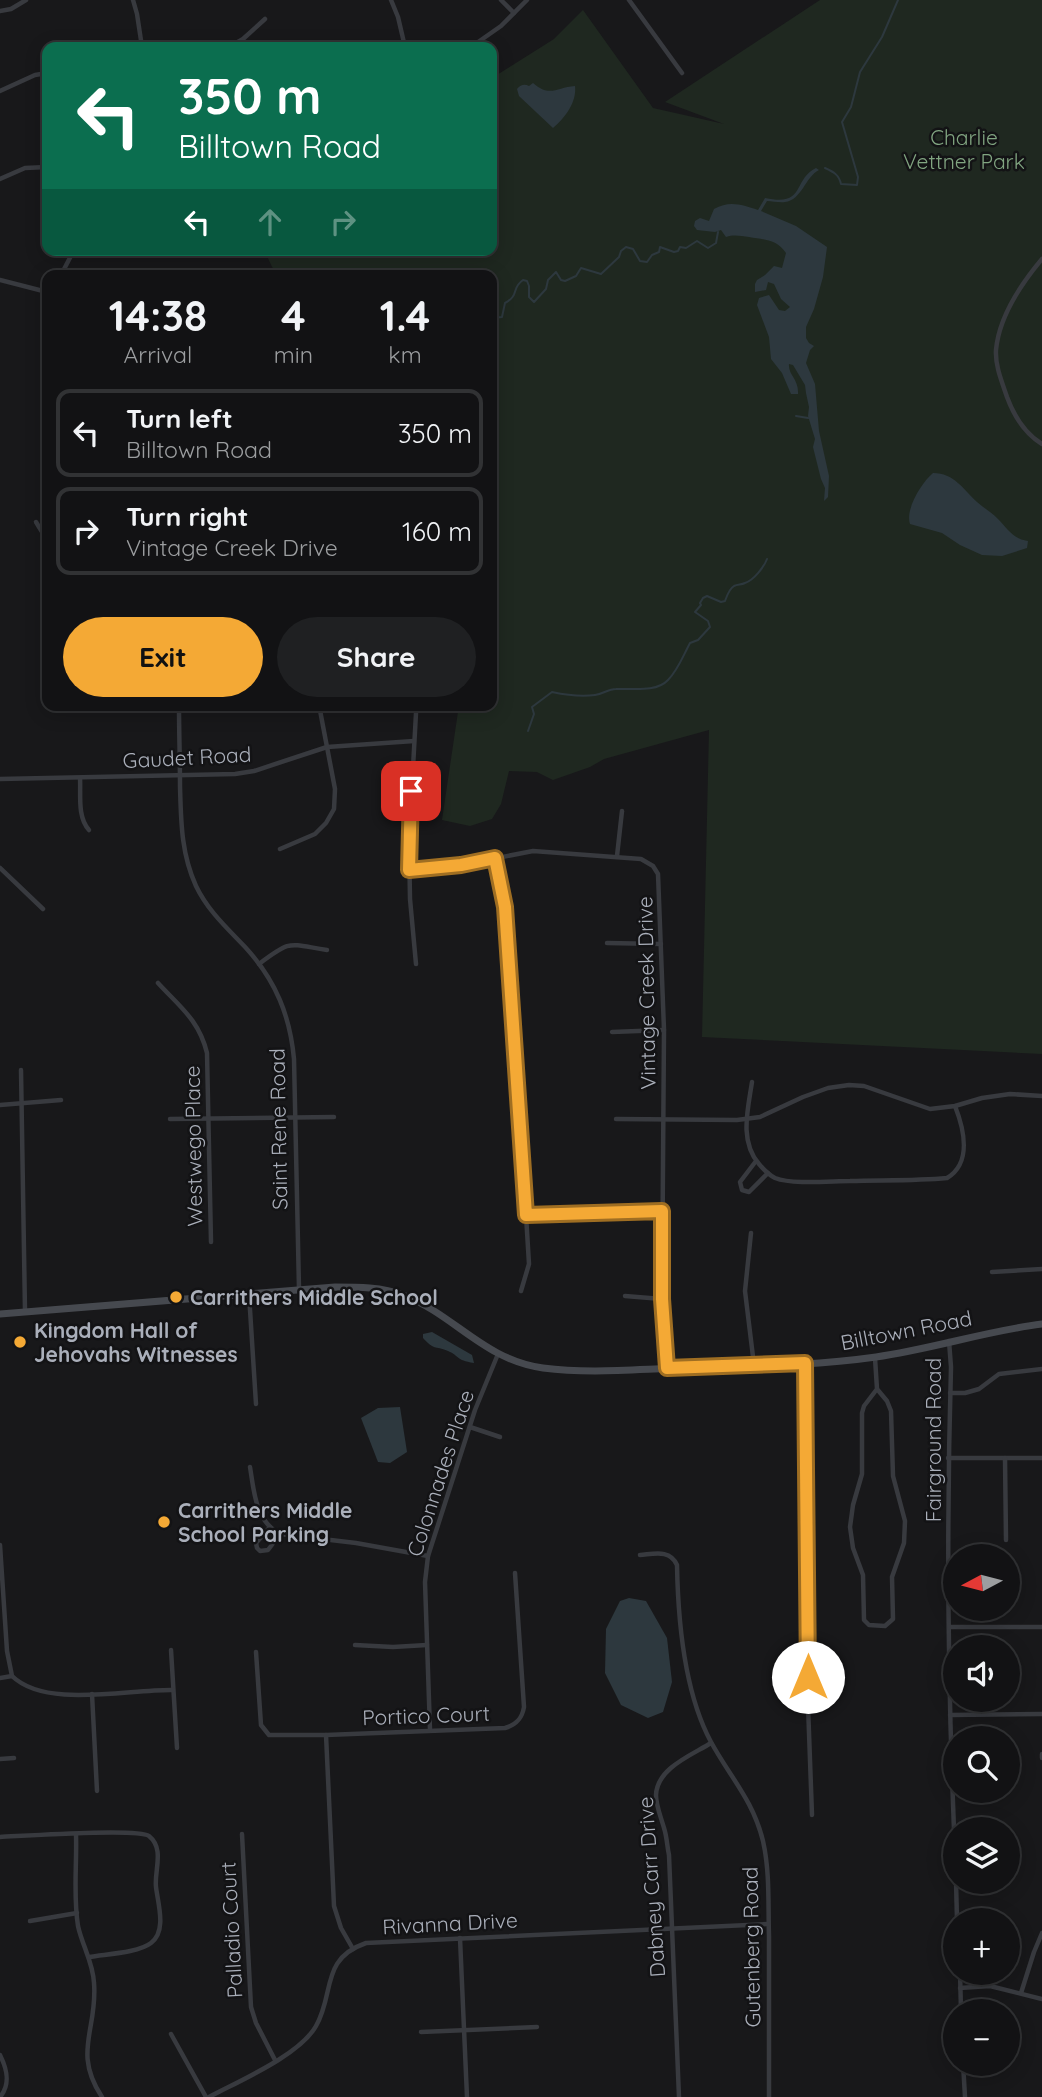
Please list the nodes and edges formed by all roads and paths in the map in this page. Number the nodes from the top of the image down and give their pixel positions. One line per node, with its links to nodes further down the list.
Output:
1 (26, 0): 7 (street)
2 (133, 0): 10 (street)
3 (391, 0): 12 (street)
4 (501, 0): 8 (street)
5 (527, 0): 8 (street)
6 (629, 0): 14 (street)
7 (0, 10)
8 (514, 13): 13 (street)
9 (265, 19): 11 (street)
10 (141, 42)
11 (238, 42)
12 (404, 42)
13 (478, 42)
14 (682, 73)
15 (42, 74): 16 (street)
16 (0, 91)
17 (42, 167): 18 (street)
18 (0, 179)
19 (1042, 259): 22 (street)
20 (0, 280): 21 (street)
21 (42, 291)
22 (1042, 444)
23 (36, 522): 24 (street)
24 (42, 532)
25 (179, 711): 30 (street, Saint Rene Road)
26 (320, 711): 29 (street)
27 (416, 713): 28 (street)
28 (414, 741): 29 (street, Gaudet Road); 39 (street)
29 (327, 747): 30 (street, Gaudet Road); 35 (street)
30 (180, 775): 31 (street, Gaudet Road); 44 (street, Saint Rene Road)
31 (80, 778): 32 (street, Gaudet Road); 34 (street)
32 (0, 779)
33 (622, 811): 36 (street)
34 (89, 830)
35 (280, 849)
36 (617, 856): 37 (street, Vintage Creek Drive); 42 (street, Vintage Creek Drive)
37 (495, 858): 39 (street, Vintage Creek Drive); 66 (street)
38 (0, 869): 40 (street)
39 (409, 870): 45 (street)
40 (43, 909)
41 (607, 943): 42 (street)
42 (661, 944): 47 (street, Vintage Creek Drive)
43 (327, 950): 44 (street)
44 (259, 964): 56 (street, Saint Rene Road)
45 (416, 964)
46 (158, 983): 59 (street, Westwego Place)
47 (664, 1030): 48 (street); 60 (street, Vintage Creek Drive)
48 (612, 1032)
49 (21, 1070): 53 (street)
50 (752, 1082): 62 (street)
51 (1042, 1096): 55 (street)
52 (61, 1100): 53 (street)
53 (21, 1104): 54 (street); 76 (street)
54 (0, 1105)
55 (955, 1106): 62 (street); 64 (street)
56 (295, 1117): 57 (street); 59 (street); 71 (street, Saint Rene Road)
57 (334, 1117)
58 (170, 1118): 59 (street)
59 (209, 1118): 68 (street, Westwego Place)
60 (665, 1118): 61 (street); 62 (street); 65 (street, Vintage Creek Drive)
61 (616, 1119)
62 (746, 1119): 63 (street)
63 (757, 1161): 64 (street); 64 (street)
64 (768, 1173)
65 (662, 1211): 66 (street); 75 (street, Vintage Creek Drive)
66 (526, 1215): 72 (street)
67 (751, 1233): 83 (street)
68 (211, 1242)
69 (1042, 1269): 70 (street)
70 (992, 1272)
71 (299, 1290): 73 (main road, Billtown Road); 80 (main road, Billtown Road)
72 (521, 1291)
73 (249, 1294): 76 (main road, Billtown Road); 88 (street)
74 (625, 1296): 75 (street)
75 (662, 1299): 84 (street, Vintage Creek Drive)
76 (25, 1311): 77 (main road, Billtown Road)
77 (0, 1314)
78 (1042, 1324): 79 (main road, Billtown Road)
79 (949, 1341): 81 (main road, Billtown Road); 87 (street, Fairground Road)
80 (498, 1354): 84 (main road, Billtown Road); 89 (street, Colonnades Place)
81 (875, 1357): 82 (main road, Billtown Road); 86 (street)
82 (805, 1363): 83 (main road, Billtown Road); 122 (street)
83 (754, 1365): 84 (main road, Billtown Road)
84 (667, 1368)
85 (1042, 1369): 87 (street)
86 (877, 1389): 86 (street)
87 (950, 1393): 91 (street, Fairground Road)
88 (256, 1405)
89 (470, 1427): 90 (street); 100 (street, Colonnades Place)
90 (500, 1437)
91 (948, 1458): 92 (street); 103 (street, Fairground Road)
92 (1005, 1458): 93 (street); 97 (street)
93 (1042, 1458)
94 (250, 1467): 95 (street)
95 (270, 1527): 96 (street); 96 (street)
96 (280, 1534): 100 (street)
97 (1006, 1540)
98 (0, 1545): 102 (street)
99 (640, 1555): 117 (street, Gutenberg Road)
100 (428, 1556): 106 (street, Colonnades Place)
101 (515, 1573): 115 (street, Portico Court)
102 (1, 1579): 109 (street)
103 (949, 1627): 104 (street); 114 (street, Fairground Road)
104 (1042, 1627)
105 (355, 1644): 106 (street)
106 (427, 1645): 115 (street, Colonnades Place)
107 (171, 1650): 111 (street)
108 (256, 1652): 116 (street, Portico Court)
109 (12, 1676): 110 (street); 112 (street)
110 (0, 1678)
111 (173, 1690): 112 (street); 118 (street)
112 (92, 1693): 121 (street)
113 (1042, 1714): 114 (street)
114 (950, 1715): 123 (street, Fairground Road)
115 (430, 1730): 116 (street, Portico Court)
116 (326, 1735): 133 (street)
117 (711, 1743): 129 (street, Gutenberg Road); 130 (street, Dabney Carr Drive)
118 (177, 1748)
119 (14, 1758): 120 (street)
120 (0, 1759)
121 (97, 1791)
122 (812, 1815)
123 (954, 1817)
124 (76, 1834): 126 (street); 127 (street); 134 (street)
125 (242, 1834): 144 (street, Palladio Court)
126 (0, 1837)
127 (77, 1913): 128 (street); 134 (street)
128 (30, 1921)
129 (768, 1924): 130 (street, Rivanna Drive); 151 (street, Gutenberg Road)
130 (672, 1929): 132 (street, Rivanna Drive); 150 (street, Dabney Carr Drive)
131 (1042, 1933): 136 (street)
132 (460, 1938): 133 (street, Rivanna Drive); 140 (street)
133 (353, 1949): 144 (street)
134 (89, 1957): 147 (street)
135 (960, 1988): 136 (street); 137 (street)
136 (1021, 1993): 138 (street)
137 (960, 1999)
138 (1042, 1999)
139 (537, 2027): 140 (street)
140 (464, 2031): 141 (street); 149 (street)
141 (421, 2032)
142 (171, 2034): 148 (street)
143 (0, 2055): 146 (street)
144 (275, 2060): 148 (street)
145 (964, 2076): 152 (street)
146 (0, 2097)
147 (103, 2097)
148 (208, 2097)
149 (467, 2097)
150 (679, 2097)
151 (769, 2097)
152 (965, 2097)

